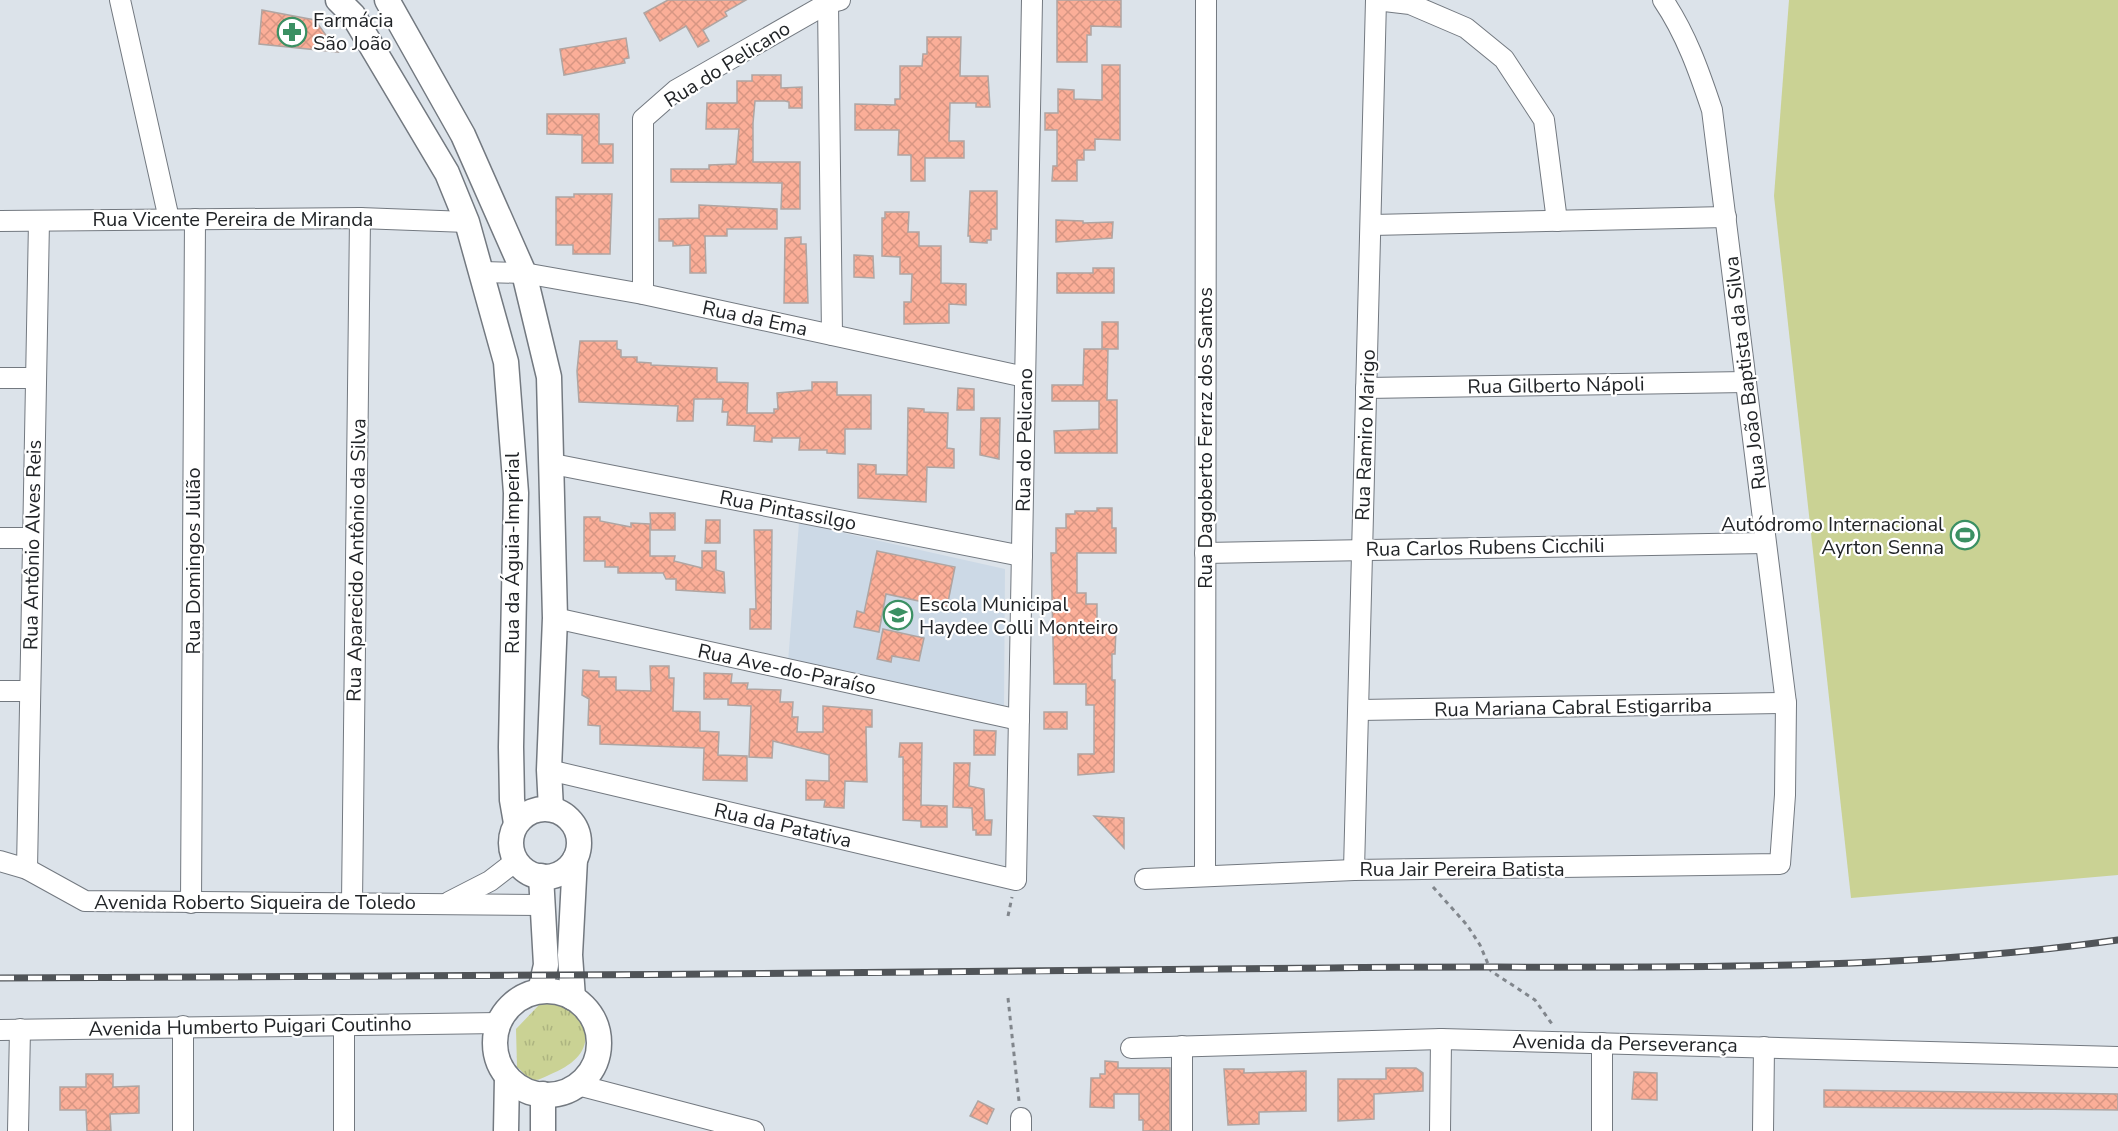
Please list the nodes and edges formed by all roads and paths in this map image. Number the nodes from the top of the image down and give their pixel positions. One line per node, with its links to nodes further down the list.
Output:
1 (120, 0): 11 (street)
2 (338, 0): 16 (street, Rua da Águia-Imperial)
3 (387, 0): 19 (street, Rua da Águia-Imperial)
4 (1032, 0): 22 (street, Rua do Pelicano)
5 (1206, 0): 32 (street, Rua Dagoberto Ferraz dos Santos)
6 (1376, 0): 15 (street); 17 (street, Rua Ramiro Marigo)
7 (1663, 0): 9 (street, Rua João Baptista da Silva)
8 (834, 1): 20 (street, Rua do Pelicano); 21 (street)
9 (1726, 217): 15 (street); 25 (street, Rua João Baptista da Silva)
10 (360, 218): 12 (street, Rua Vicente Pereira de Miranda); 16 (street, Rua Vicente Pereira de Miranda); 55 (street, Rua Aparecido Antônio da Silva)
11 (169, 219): 12 (street, Rua Vicente Pereira de Miranda); 13 (street, Rua Vicente Pereira de Miranda)
12 (195, 219): 54 (street, Rua Domingos Julião)
13 (39, 220): 14 (street, Rua Vicente Pereira de Miranda); 24 (street, Rua Antônio Alves Reis)
14 (0, 221)
15 (1557, 221): 17 (street)
16 (467, 222): 18 (street, Rua da Águia-Imperial)
17 (1372, 225): 26 (street, Rua Ramiro Marigo)
18 (482, 272): 19 (street, Rua da Ema); 42 (street, Rua da Águia-Imperial)
19 (524, 273): 20 (street, Rua da Ema); 27 (street, Rua da Águia-Imperial)
20 (643, 294): 21 (street, Rua da Ema)
21 (832, 335): 22 (street, Rua da Ema)
22 (1025, 376): 33 (street, Rua do Pelicano)
23 (0, 378): 24 (street)
24 (35, 378): 29 (street, Rua Antônio Alves Reis)
25 (1746, 382): 26 (street, Rua Gilberto Nápoli); 30 (street, Rua João Baptista da Silva)
26 (1366, 388): 31 (street, Rua Ramiro Marigo)
27 (553, 464): 33 (street, Rua Pintassilgo); 34 (street, Rua da Águia-Imperial)
28 (0, 538): 29 (street)
29 (32, 538): 36 (street, Rua Antônio Alves Reis)
30 (1765, 543): 31 (street, Rua Carlos Rubens Cicchili); 37 (street, Rua João Baptista da Silva)
31 (1362, 549): 32 (street, Rua Carlos Rubens Cicchili); 38 (street, Rua Ramiro Marigo)
32 (1205, 553): 50 (street, Rua Dagoberto Ferraz dos Santos)
33 (1022, 556): 39 (street, Rua do Pelicano)
34 (555, 618): 39 (street, Rua Ave-do-Paraíso); 40 (street, Rua da Águia-Imperial)
35 (0, 691): 36 (street)
36 (29, 691): 47 (street, Rua Antônio Alves Reis)
37 (1786, 703): 38 (street, Rua Mariana Cabral Estigarriba); 46 (street, Rua João Baptista da Silva)
38 (1360, 711): 48 (street, Rua Ramiro Marigo)
39 (1019, 720): 53 (street, Rua do Pelicano)
40 (549, 770): 41 (street, Rua da Águia-Imperial); 53 (street, Rua da Patativa)
41 (551, 809): 42 (street); 43 (street)
42 (516, 824): 45 (street)
43 (575, 859): 51 (street); 59 (street)
44 (0, 861): 47 (street, Avenida Roberto Siqueira de Toledo)
45 (516, 861): 51 (street); 56 (street, Avenida Roberto Siqueira de Toledo)
46 (1780, 864): 49 (street, Rua Jair Pereira Batista)
47 (27, 869): 54 (street, Avenida Roberto Siqueira de Toledo)
48 (1354, 870): 49 (street, Rua Jair Pereira Batista); 50 (street, Rua Jair Pereira Batista)
49 (1419, 871): 67 (path)
50 (1205, 875): 52 (street, Rua Jair Pereira Batista)
51 (541, 876): 57 (street)
52 (1145, 879)
53 (1016, 880)
54 (191, 903): 55 (street, Avenida Roberto Siqueira de Toledo)
55 (352, 903): 56 (street, Avenida Roberto Siqueira de Toledo)
56 (447, 903): 57 (street, Avenida Roberto Siqueira de Toledo)
57 (541, 905): 58 (street)
58 (540, 991): 59 (street); 61 (street)
59 (573, 998): 74 (street)
60 (1008, 998): 76 (path)
61 (499, 1023): 62 (street, Avenida Humberto Puigari Coutinho); 73 (street)
62 (344, 1025): 63 (street, Avenida Humberto Puigari Coutinho); 79 (street)
63 (183, 1026): 64 (street, Avenida Humberto Puigari Coutinho); 78 (street)
64 (20, 1029): 65 (street, Avenida Humberto Puigari Coutinho); 77 (street)
65 (0, 1030)
66 (1441, 1039): 67 (street, Avenida da Perseverança); 69 (street, Avenida da Perseverança); 84 (street)
67 (1561, 1042): 68 (street, Avenida da Perseverança)
68 (1602, 1043): 70 (street, Avenida da Perseverança); 85 (street)
69 (1182, 1046): 71 (street, Avenida da Perseverança); 83 (street)
70 (1764, 1047): 72 (street, Avenida da Perseverança); 86 (street)
71 (1131, 1048)
72 (2118, 1057)
73 (507, 1077): 75 (street); 80 (street)
74 (578, 1085): 75 (street); 82 (street)
75 (543, 1094): 81 (street)
76 (1021, 1124)
77 (18, 1131)
78 (183, 1131)
79 (344, 1131)
80 (506, 1131)
81 (543, 1131)
82 (754, 1131)
83 (1182, 1131)
84 (1440, 1131)
85 (1602, 1131)
86 (1762, 1131)

